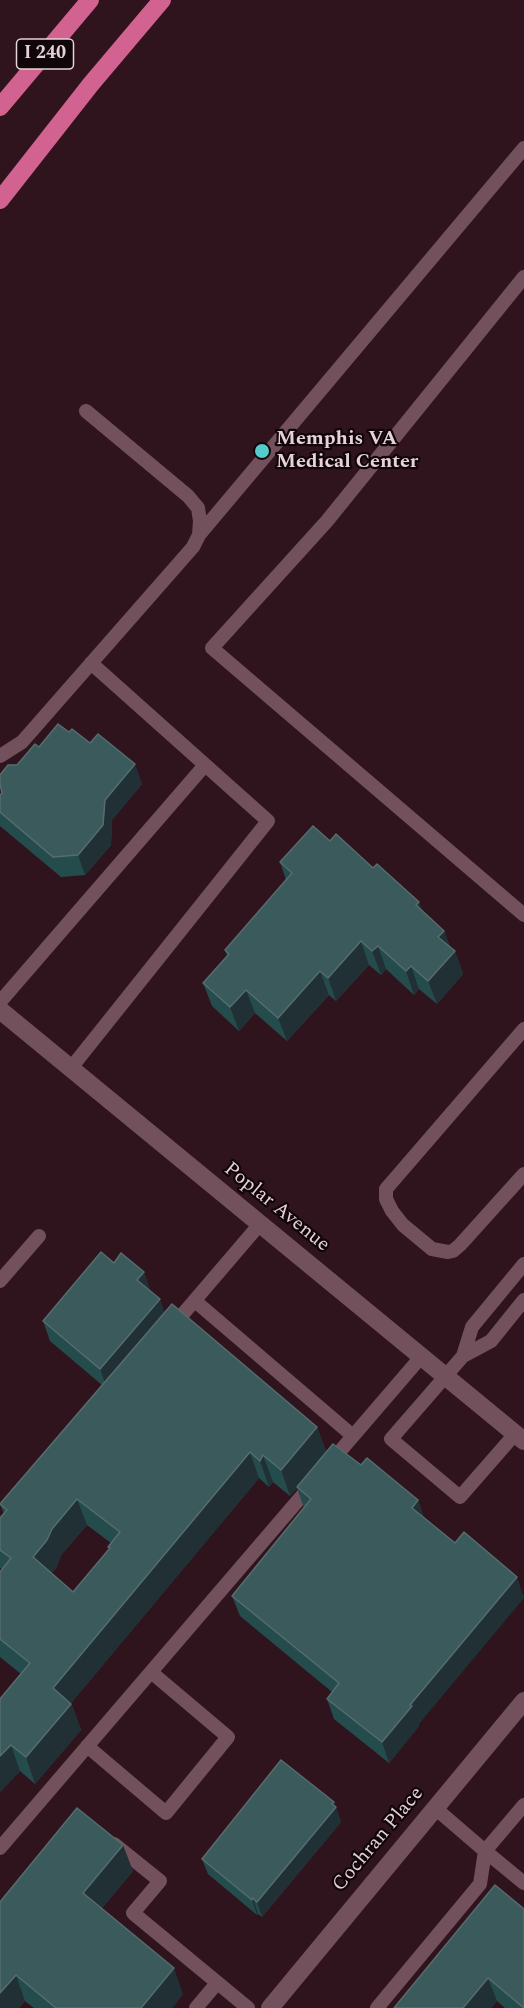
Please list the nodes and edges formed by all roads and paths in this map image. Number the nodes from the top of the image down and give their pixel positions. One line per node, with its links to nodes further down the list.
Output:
1 (90, 0): 3 (highway, I 240)
2 (162, 0): 5 (highway)
3 (0, 107)
4 (524, 148): 8 (lane)
5 (0, 200)
6 (524, 277): 12 (lane)
7 (86, 411): 8 (lane)
8 (199, 535): 9 (lane)
9 (91, 663): 10 (lane); 11 (lane)
10 (0, 756)
11 (205, 765): 13 (lane); 16 (lane)
12 (524, 915)
13 (0, 1002)
14 (0, 1010): 16 (main road, Poplar Avenue)
15 (524, 1029): 17 (lane)
16 (71, 1068): 18 (main road, Poplar Avenue)
17 (524, 1174)
18 (260, 1224): 22 (lane); 26 (main road, Poplar Avenue)
19 (39, 1236): 21 (lane)
20 (524, 1264): 25 (lane)
21 (0, 1281)
22 (195, 1300): 24 (lane); 28 (lane)
23 (524, 1300): 25 (lane)
24 (166, 1335)
25 (464, 1356): 27 (lane)
26 (421, 1357): 27 (main road, Poplar Avenue); 28 (lane)
27 (446, 1376): 29 (main road, Poplar Avenue); 29 (lane)
28 (353, 1436): 30 (lane)
29 (520, 1437)
30 (151, 1672): 32 (lane); 32 (lane)
31 (524, 1701): 34 (main road, Cochran Place)
32 (87, 1746): 36 (lane)
33 (524, 1805): 37 (lane)
34 (435, 1808): 37 (lane); 42 (main road, Cochran Place)
35 (104, 1836): 39 (lane)
36 (0, 1848)
37 (485, 1851): 38 (lane); 43 (lane)
38 (524, 1883)
39 (217, 1983): 40 (lane); 41 (lane)
40 (196, 2008)
41 (248, 2008)
42 (270, 2008)
43 (377, 2008)

